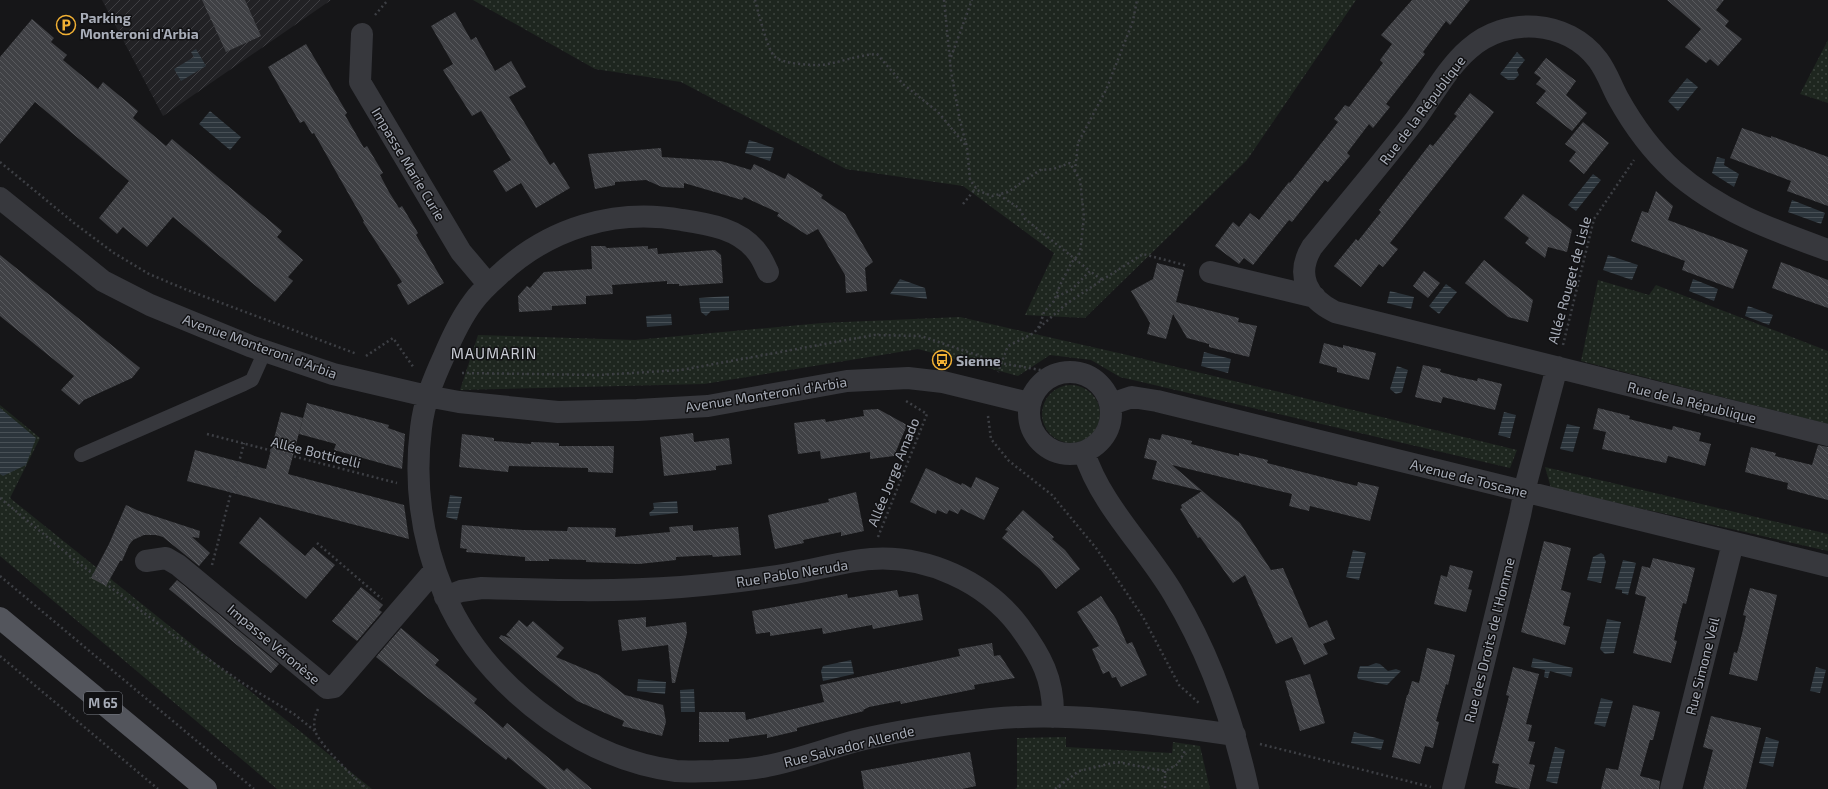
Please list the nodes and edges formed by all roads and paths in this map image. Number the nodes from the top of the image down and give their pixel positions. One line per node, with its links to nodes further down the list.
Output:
1 (755, 0): 8 (path)
2 (944, 0): 6 (path)
3 (972, 0): 6 (path)
4 (1137, 0): 10 (path)
5 (362, 34): 21 (street, Impasse Marie Curie)
6 (950, 60): 8 (path)
7 (1646, 142): 15 (street, Rue de la République); 22 (street, Rue de la République); 29 (path, Allée Rouget de Lisle)
8 (967, 147): 11 (path)
9 (0, 162): 26 (path)
10 (1075, 171): 12 (path); 16 (path)
11 (976, 188): 12 (path); 14 (path)
12 (998, 195): 16 (path)
13 (0, 198): 25 (street, Avenue Monteroni d'Arbia)
14 (963, 204)
15 (1828, 250)
16 (1074, 259): 17 (path); 23 (path)
17 (1090, 271): 20 (path); 23 (path)
18 (768, 272): 21 (street, Rue Salvador Allende)
19 (1210, 272): 20 (path); 22 (street)
20 (1102, 280): 24 (path)
21 (488, 284): 30 (street, Rue Salvador Allende)
22 (1315, 297): 29 (street, Rue de la République)
23 (1056, 298): 24 (path)
24 (1036, 331): 28 (path)
25 (265, 351): 34 (street, Avenue Monteroni d'Arbia); 41 (lane)
26 (366, 356): 27 (path); 30 (path)
27 (373, 358)
28 (1000, 363): 30 (path); 31 (path); 33 (path)
29 (1556, 367): 38 (street, Rue de la République); 43 (street)
30 (437, 371): 34 (street, Rue Salvador Allende)
31 (1058, 373): 35 (street); 36 (street)
32 (908, 378): 33 (street, Avenue Monteroni d'Arbia); 34 (street, Avenue Monteroni d'Arbia); 47 (path, Allée Jorge Amado)
33 (991, 393): 35 (street, Avenue Monteroni d'Arbia); 60 (path)
34 (427, 396): 42 (street, Rue Salvador Allende)
35 (1029, 403): 40 (street)
36 (1110, 404): 40 (street); 43 (street, Avenue de Toscane)
37 (207, 434): 39 (path, Allée Botticelli)
38 (1828, 435)
39 (244, 443): 42 (path, Allée Botticelli); 52 (path)
40 (1084, 452): 61 (street)
41 (81, 455)
42 (419, 489): 50 (street, Rue Salvador Allende)
43 (1525, 492): 46 (street, Avenue de Toscane); 74 (street, Rue des Droits de l'Homme)
44 (0, 498): 59 (path)
45 (317, 543): 54 (path)
46 (1732, 543): 49 (street, Avenue de Toscane); 75 (street, Rue Simone Veil)
47 (869, 559): 53 (street, Rue Pablo Neruda); 58 (street, Rue Pablo Neruda)
48 (146, 561): 52 (street, Impasse Véronèse)
49 (1828, 566)
50 (434, 571): 53 (street, Rue Salvador Allende); 54 (street, Impasse Véronèse)
51 (0, 576): 68 (path)
52 (206, 588): 57 (street, Impasse Véronèse)
53 (445, 597): 63 (street, Rue Salvador Allende)
54 (398, 613): 57 (street, Impasse Véronèse)
55 (0, 618): 67 (main road, M 65)
56 (0, 656): 66 (path)
57 (327, 688): 59 (path)
58 (1053, 717): 60 (street, Rue Salvador Allende); 63 (street, Rue Salvador Allende)
59 (315, 731): 69 (path)
60 (1204, 731): 61 (street, Rue Salvador Allende); 62 (path)
61 (1237, 742): 65 (path); 73 (street)
62 (1165, 771): 64 (path); 72 (path)
63 (681, 780)
64 (1059, 786): 70 (path); 71 (path)
65 (1432, 787)
66 (158, 789)
67 (206, 789)
68 (254, 789)
69 (367, 789)
70 (1055, 789)
71 (1063, 789)
72 (1165, 789)
73 (1248, 789)
74 (1453, 789)
75 (1671, 789)

